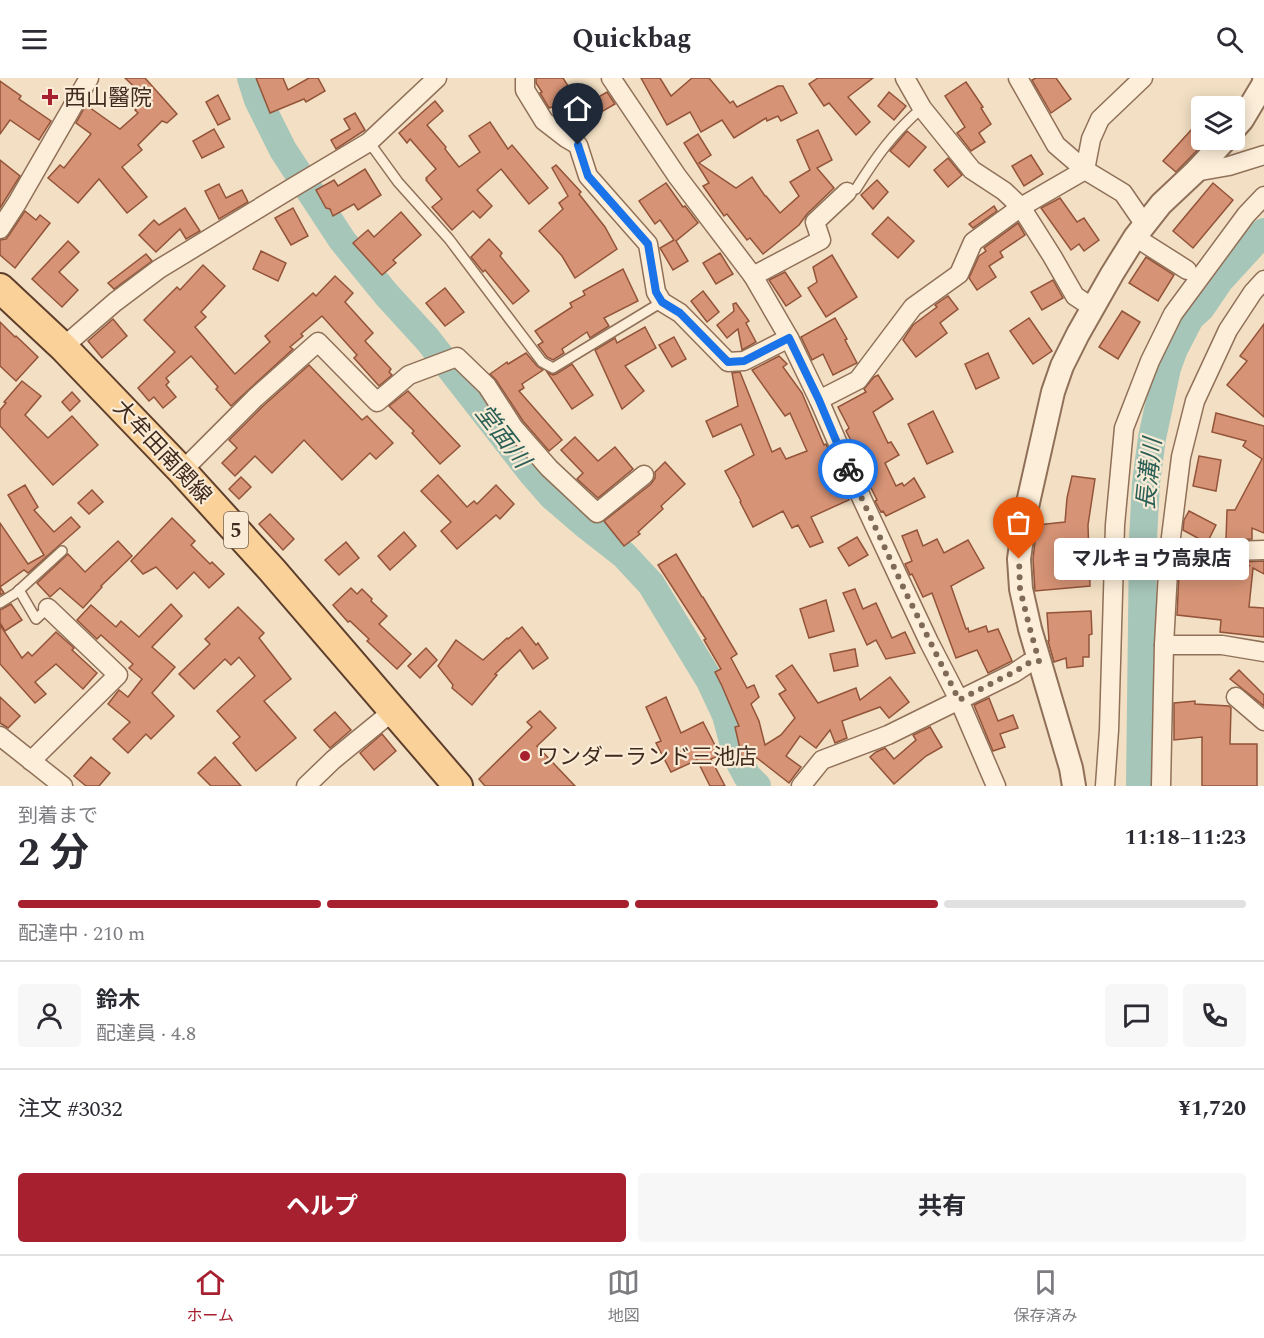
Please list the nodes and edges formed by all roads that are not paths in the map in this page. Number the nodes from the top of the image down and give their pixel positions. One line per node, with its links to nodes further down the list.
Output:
1 (89, 78): 19 (street)
2 (437, 78): 11 (street)
3 (525, 78): 27 (street)
4 (611, 78): 22 (street)
5 (905, 78): 9 (street)
6 (1018, 78): 14 (street)
7 (1143, 78): 14 (street)
8 (1264, 81): 10 (street)
9 (922, 108): 16 (lane); 18 (street)
10 (1245, 115)
11 (369, 142): 25 (lane); 28 (street)
12 (1216, 150): 15 (street)
13 (1264, 155): 15 (street)
14 (1085, 170): 18 (street); 20 (street)
15 (1195, 172): 20 (street)
16 (847, 192): 22 (street)
17 (1264, 196): 53 (street)
18 (1021, 207): 26 (street); 29 (street)
19 (0, 229)
20 (1140, 231): 21 (street); 26 (street)
21 (1187, 270)
22 (753, 276): 27 (street)
23 (1264, 280): 34 (street)
24 (0, 288): 28 (main road, 大牟田南関線 / 5)
25 (657, 305)
26 (1093, 308): 40 (street)
27 (789, 338): 29 (street)
28 (63, 347): 30 (main road, 大牟田南関線 / 5)
29 (819, 400): 42 (street)
30 (182, 471): 31 (street); 43 (main road, 大牟田南関線 / 5)
31 (644, 475)
32 (1264, 550): 34 (street)
33 (62, 551): 35 (lane)
34 (1169, 552): 38 (street)
35 (19, 590): 36 (lane); 37 (lane)
36 (0, 603)
37 (48, 608): 46 (street)
38 (1164, 645): 39 (street); 54 (street)
39 (1264, 652)
40 (1039, 661): 42 (street); 52 (street)
41 (1236, 697): 44 (street)
42 (959, 700): 50 (street); 51 (street)
43 (393, 711): 48 (street); 49 (main road, 大牟田南関線 / 5)
44 (1264, 722)
45 (0, 736): 46 (street)
46 (31, 761): 47 (street)
47 (63, 786)
48 (306, 786)
49 (458, 786)
50 (801, 786)
51 (996, 786)
52 (1074, 786)
53 (1105, 786)
54 (1161, 786)

